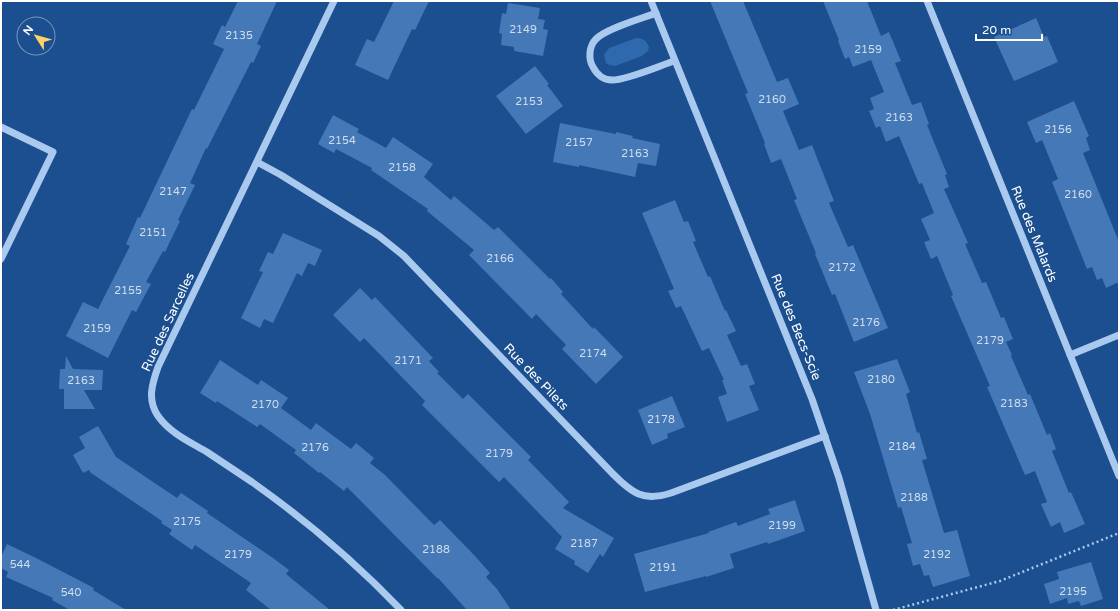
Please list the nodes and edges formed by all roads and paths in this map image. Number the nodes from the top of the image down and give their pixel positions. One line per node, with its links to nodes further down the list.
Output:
1 (334, 1): 7 (street, Rue des Sarcelles)
2 (651, 1): 4 (street, Rue des Becs-Scie)
3 (927, 1): 10 (street, Rue des Malards)
4 (656, 13): 5 (street, Rue des Becs-Scie); 5 (street)
5 (674, 61): 11 (street, Rue des Becs-Scie)
6 (1, 127): 8 (street)
7 (257, 162): 11 (street, Rue des Pilets); 14 (street, Rue des Sarcelles)
8 (1, 259)
9 (1119, 335): 10 (street)
10 (1070, 355): 12 (street, Rue des Malards)
11 (825, 436): 15 (street, Rue des Becs-Scie)
12 (1119, 476)
13 (1119, 533): 16 (path)
14 (401, 610)
15 (876, 610)
16 (893, 610)

